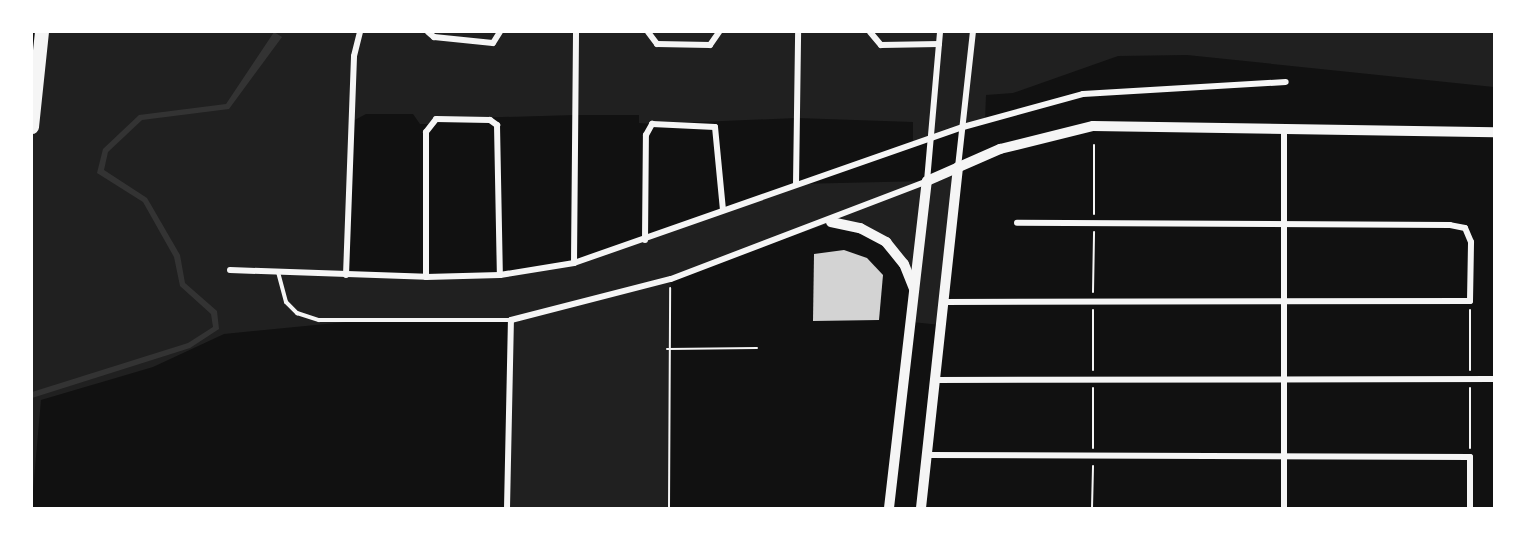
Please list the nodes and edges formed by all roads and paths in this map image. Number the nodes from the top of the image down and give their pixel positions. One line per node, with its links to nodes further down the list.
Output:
1 (42, 32): 14 (highway)
2 (360, 32): 32 (street)
3 (500, 32): 11 (street)
4 (576, 32): 29 (street)
5 (648, 32): 6 (street)
6 (719, 32)
7 (798, 32): 22 (street)
8 (870, 32): 12 (street)
9 (940, 32): 12 (street)
10 (973, 32): 15 (street)
11 (428, 33)
12 (939, 44): 18 (street)
13 (1286, 82): 15 (street)
14 (32, 127)
15 (963, 127): 18 (street); 20 (street)
16 (1284, 127): 17 (street); 20 (street); 27 (street)
17 (1494, 132)
18 (931, 140): 21 (street); 22 (street)
19 (1094, 145): 26 (path)
20 (958, 167): 21 (street); 39 (street)
21 (927, 181): 24 (street); 36 (street)
22 (796, 184): 23 (street)
23 (723, 210): 28 (street); 28 (street)
24 (831, 222): 35 (street); 36 (street)
25 (1017, 223): 26 (street)
26 (1094, 224): 27 (street); 40 (path)
27 (1284, 224): 37 (street); 38 (street)
28 (645, 240): 29 (street)
29 (574, 263): 33 (street)
30 (230, 270): 31 (street)
31 (278, 272): 32 (street); 41 (lane)
32 (346, 275): 34 (street)
33 (500, 275): 34 (street); 34 (street)
34 (426, 277)
35 (671, 279): 41 (street); 43 (path)
36 (915, 291): 55 (street)
37 (1284, 301): 38 (street); 40 (street); 48 (street)
38 (1470, 301): 44 (path)
39 (944, 302): 40 (street); 46 (street)
40 (1094, 302): 47 (path)
41 (511, 321): 53 (street)
42 (757, 348): 43 (path)
43 (667, 350): 54 (path)
44 (1470, 379): 45 (street); 48 (street); 52 (path)
45 (1494, 379)
46 (935, 380): 47 (street); 49 (street)
47 (1093, 380): 48 (street); 50 (path)
48 (1284, 380): 51 (street)
49 (927, 455): 50 (street); 56 (street)
50 (1093, 456): 51 (street); 57 (path)
51 (1284, 456): 52 (street); 58 (street)
52 (1470, 457): 59 (street)
53 (507, 508)
54 (669, 508)
55 (889, 508)
56 (921, 508)
57 (1092, 508)
58 (1284, 508)
59 (1470, 508)

